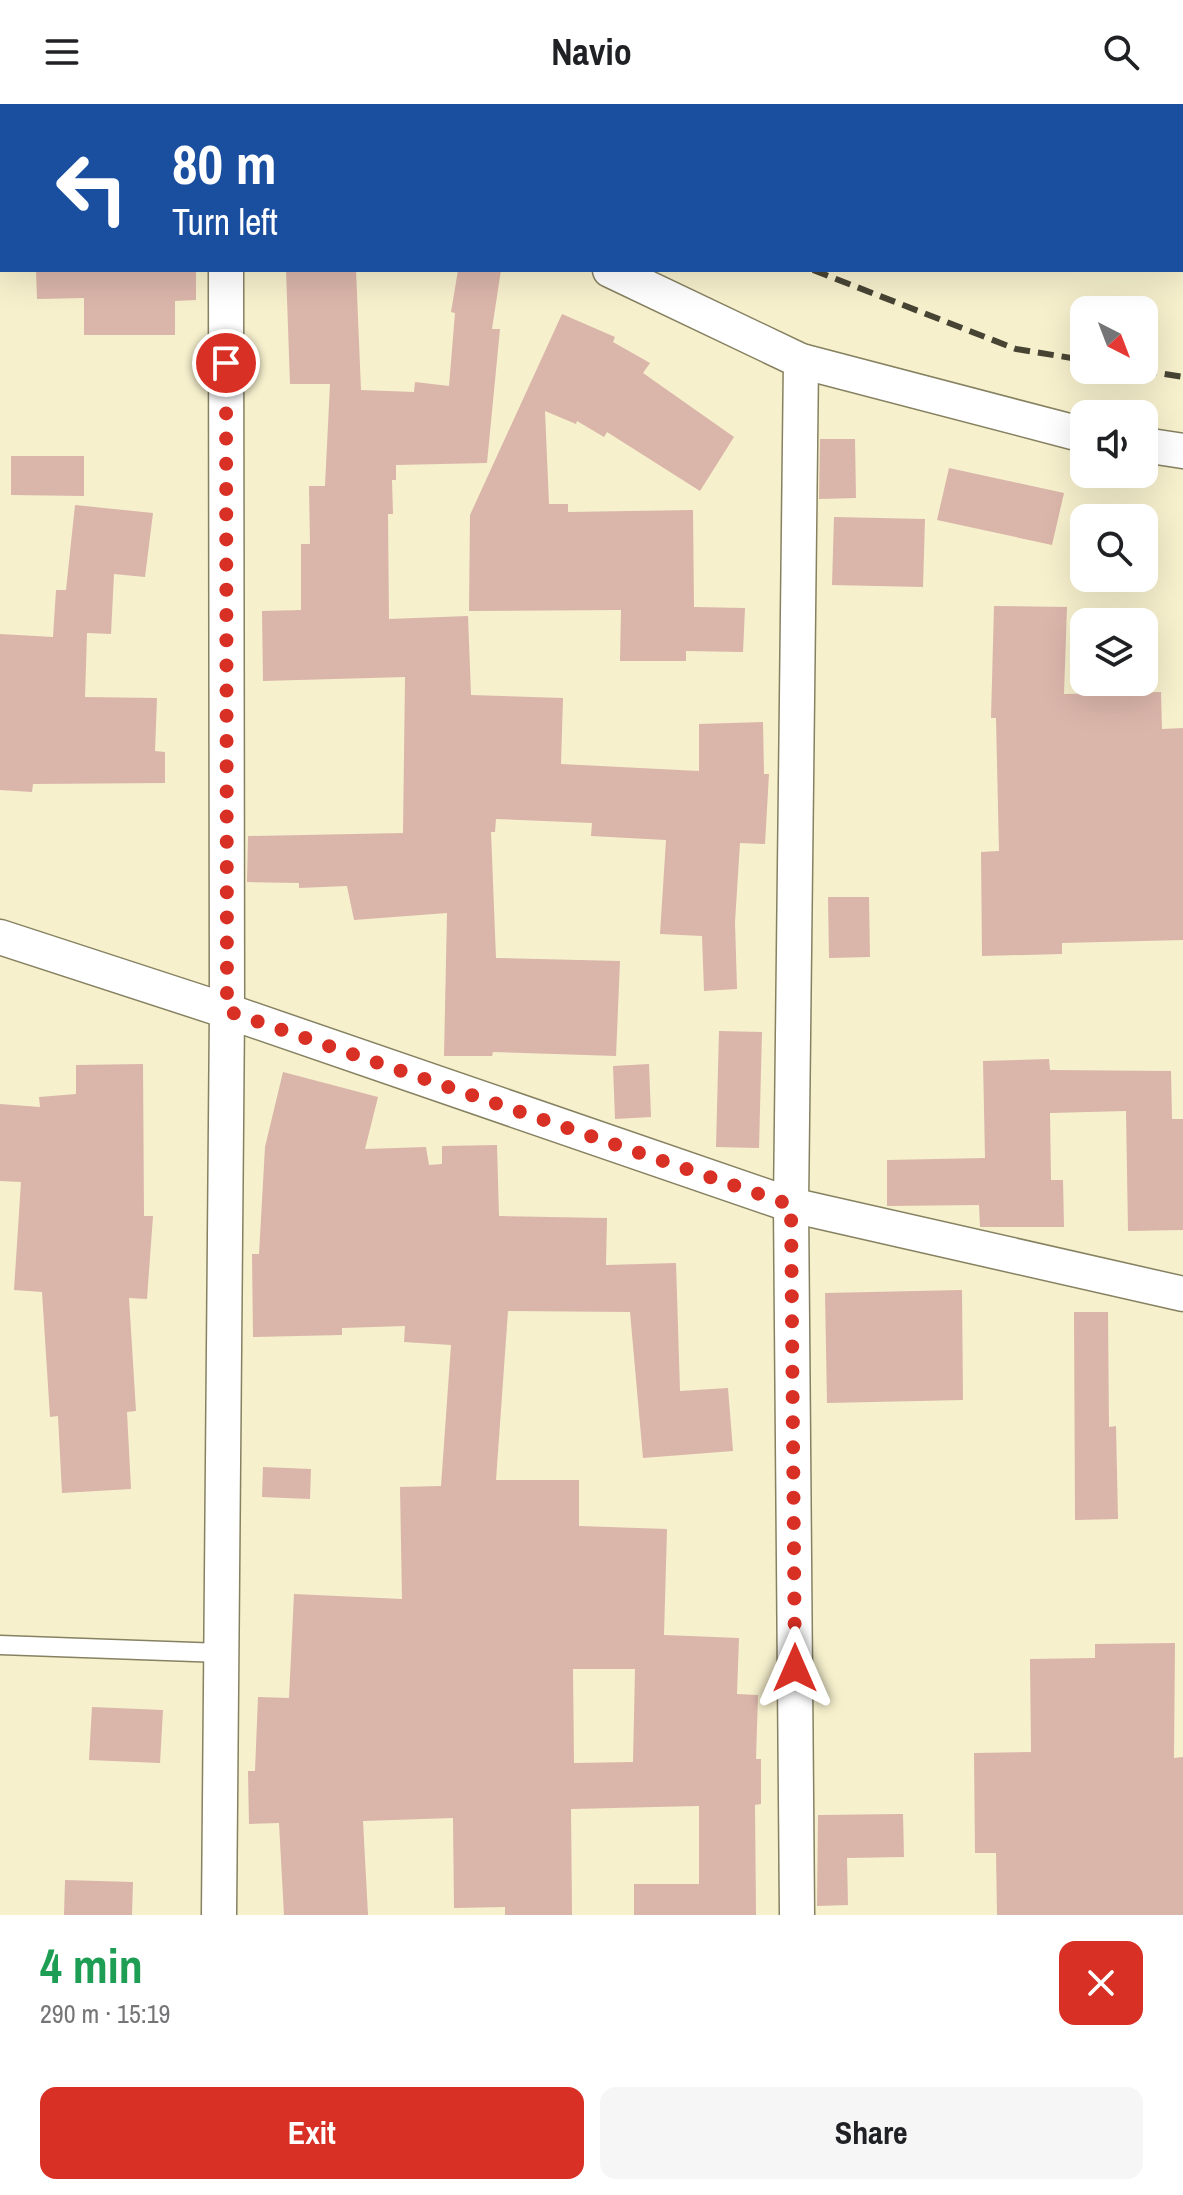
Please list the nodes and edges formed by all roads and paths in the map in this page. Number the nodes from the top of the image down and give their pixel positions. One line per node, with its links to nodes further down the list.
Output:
1 (226, 272): 8 (street)
2 (614, 272): 3 (street)
3 (801, 361): 4 (street); 9 (street)
4 (1070, 431)
5 (1158, 447): 6 (street)
6 (1183, 451)
7 (0, 937): 8 (street)
8 (227, 1011): 9 (street); 12 (street)
9 (791, 1205): 10 (street); 14 (street)
10 (1183, 1294)
11 (0, 1645): 12 (lane)
12 (222, 1653): 13 (street)
13 (219, 1915)
14 (797, 1915)

